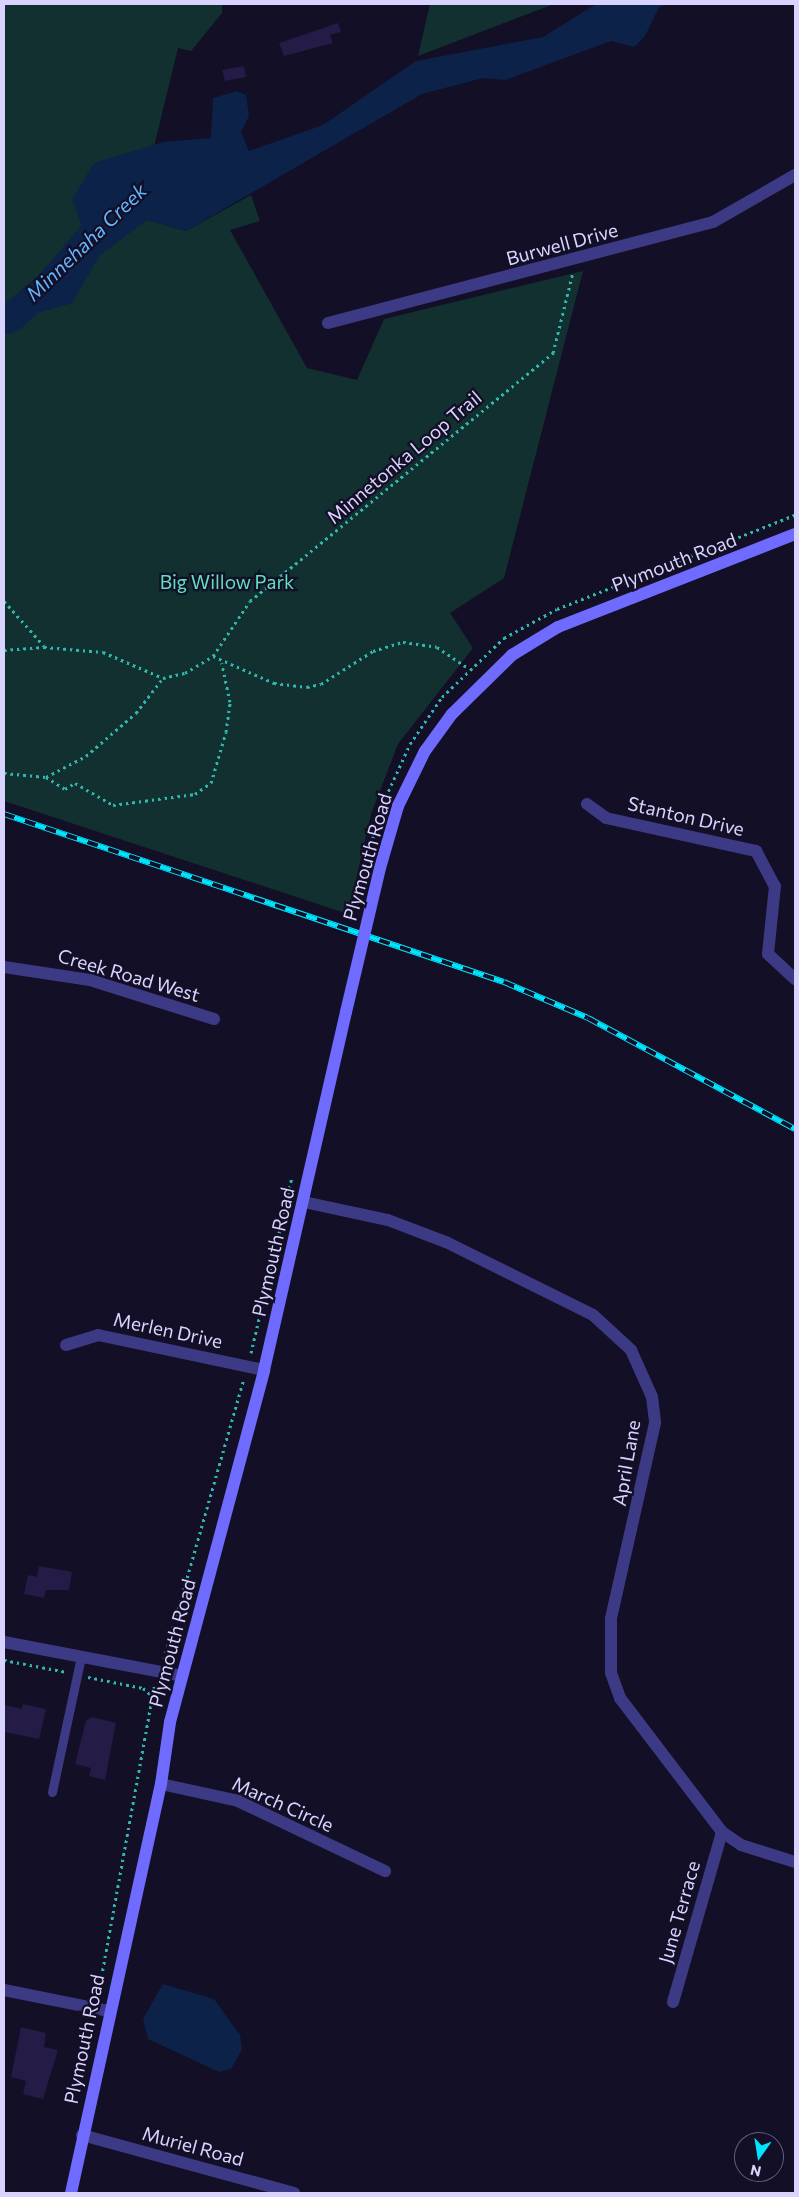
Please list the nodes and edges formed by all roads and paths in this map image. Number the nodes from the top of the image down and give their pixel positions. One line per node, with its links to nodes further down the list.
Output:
1 (795, 175): 2 (street, Burwell Drive)
2 (576, 261): 3 (street, Burwell Drive); 8 (path, Minnetonka Loop Trail)
3 (328, 323)
4 (795, 534): 18 (main road, Plymouth Road, bridge)
5 (4, 601): 6 (path)
6 (44, 647): 7 (path); 11 (path)
7 (4, 650)
8 (213, 656): 9 (path); 11 (path, Minnetonka Loop Trail)
9 (222, 663): 10 (path); 13 (path)
10 (468, 668)
11 (163, 678): 13 (path)
12 (4, 773): 13 (path)
13 (46, 777)
14 (586, 804): 16 (street, Stanton Drive)
15 (4, 967): 17 (street, Creek Road West)
16 (795, 979)
17 (214, 1018)
18 (304, 1202): 20 (main road, Plymouth Road); 26 (street, April Lane)
19 (66, 1345): 20 (street, Merlen Drive)
20 (264, 1370): 23 (main road, Plymouth Road)
21 (4, 1642): 22 (street)
22 (81, 1657): 23 (street); 25 (lane)
23 (182, 1676): 24 (main road, Plymouth Road)
24 (161, 1784): 28 (street, March Circle); 31 (main road, Plymouth Road)
25 (52, 1792)
26 (722, 1832): 27 (street, April Lane); 30 (street, June Terrace)
27 (795, 1862)
28 (385, 1871)
29 (4, 1990): 31 (street)
30 (673, 2002)
31 (108, 2011): 32 (main road, Plymouth Road)
32 (82, 2136): 33 (main road, Plymouth Road); 34 (street, Muriel Road)
33 (71, 2193)
34 (294, 2193)

